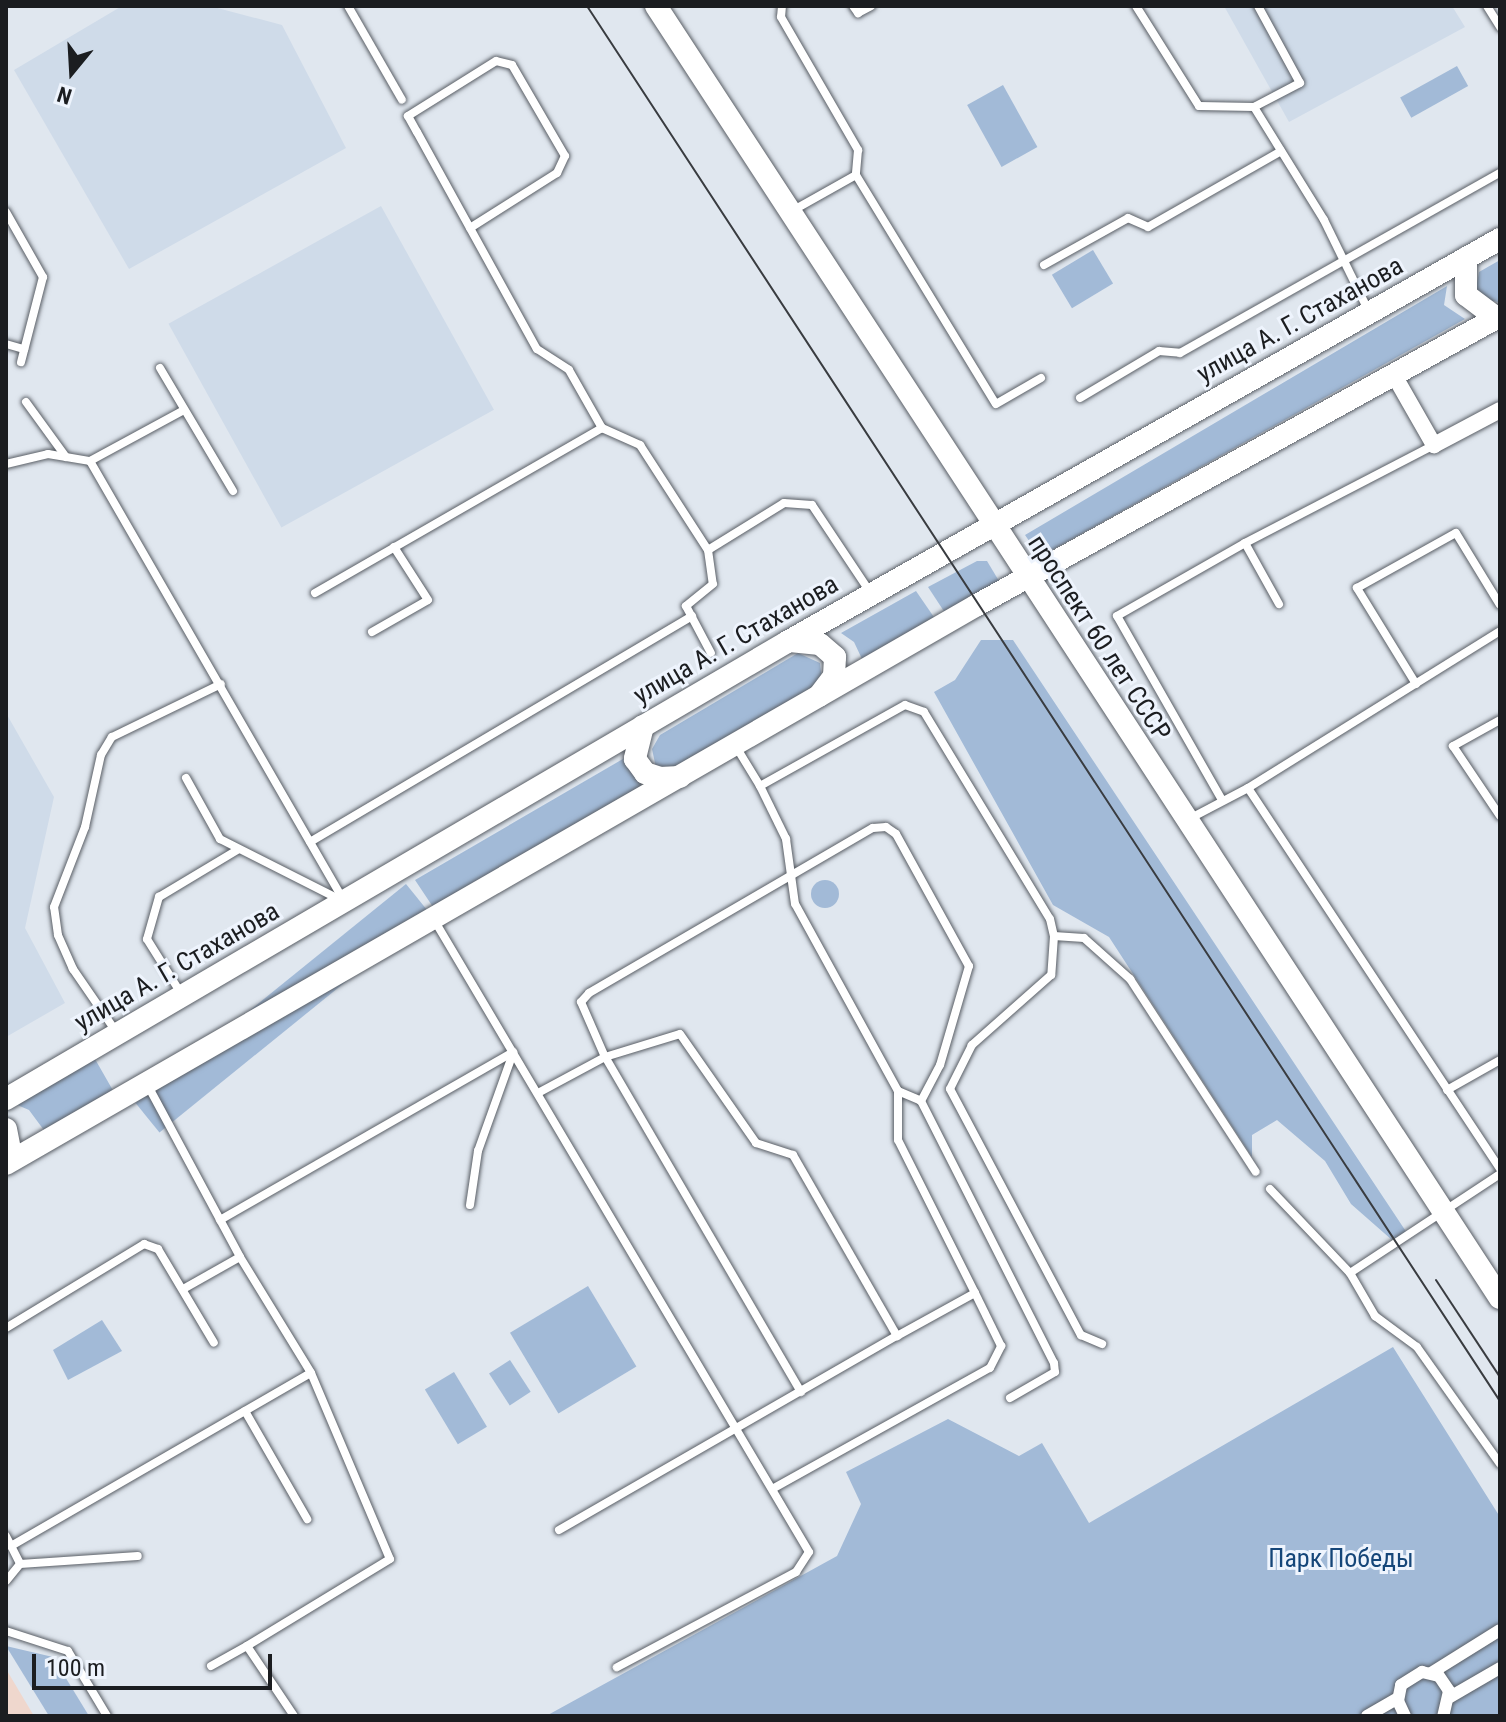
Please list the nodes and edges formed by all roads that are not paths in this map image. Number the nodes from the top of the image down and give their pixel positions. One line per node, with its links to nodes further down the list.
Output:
1 (348, 6): 10 (lane)
2 (656, 6): 16 (main road, проспект 60 лет СССР)
3 (782, 6): 14 (lane)
4 (853, 6): 5 (lane)
5 (871, 6)
6 (1136, 6): 11 (lane)
7 (1258, 6): 11 (lane)
8 (1487, 6): 9 (lane)
9 (1500, 27)
10 (402, 100)
11 (1254, 107): 12 (lane)
12 (1281, 151): 20 (lane); 21 (lane)
13 (1500, 173): 20 (lane)
14 (856, 175): 16 (lane); 29 (lane)
15 (6, 212): 25 (lane)
16 (790, 213): 40 (main road, проспект 60 лет СССР)
17 (470, 228): 17 (lane); 34 (lane)
18 (1500, 239): 19 (main road, улица А. Г. Стаханова)
19 (1466, 258): 22 (main road, улица А. Г. Стаханова); 23 (main road)
20 (1345, 261): 22 (lane); 30 (lane)
21 (1044, 265)
22 (1369, 313): 40 (main road, улица А. Г. Стаханова)
23 (1498, 317): 28 (main road)
24 (6, 344): 25 (lane)
25 (24, 349): 26 (lane)
26 (21, 362)
27 (160, 368): 32 (lane)
28 (1394, 375): 35 (street); 44 (main road)
29 (1041, 378)
30 (1080, 398)
31 (26, 402): 36 (lane)
32 (184, 410): 37 (lane); 39 (lane)
33 (1500, 410): 35 (street)
34 (602, 428): 42 (lane); 43 (lane)
35 (1434, 445): 41 (lane)
36 (66, 457): 37 (lane); 38 (lane)
37 (90, 461): 54 (lane)
38 (6, 464)
39 (233, 491)
40 (992, 525): 44 (main road, проспект 60 лет СССР); 46 (main road, улица А. Г. Стаханова)
41 (1245, 543): 47 (lane); 64 (lane)
42 (394, 547): 45 (lane); 51 (lane)
43 (708, 550): 46 (lane); 49 (lane)
44 (1028, 580): 56 (main road); 66 (main road, проспект 60 лет СССР)
45 (315, 593)
46 (871, 594): 52 (main road, улица А. Г. Стаханова)
47 (1279, 604)
48 (1500, 605): 55 (lane)
49 (692, 616): 53 (lane); 67 (lane)
50 (1500, 631): 55 (lane)
51 (372, 632)
52 (787, 642): 56 (main road); 58 (main road, улица А. Г. Стаханова)
53 (711, 653)
54 (221, 684): 67 (lane); 74 (lane)
55 (1416, 684): 63 (lane)
56 (819, 696): 59 (main road)
57 (1500, 720): 65 (lane)
58 (643, 726): 60 (main road); 70 (main road, улица А. Г. Стаханова)
59 (735, 745): 60 (main road); 62 (lane)
60 (682, 776): 71 (main road)
61 (186, 778): 68 (lane)
62 (760, 786): 69 (lane); 72 (lane)
63 (1248, 788): 64 (lane); 79 (lane)
64 (1222, 800): 66 (lane)
65 (1500, 816)
66 (1186, 821): 90 (main road, проспект 60 лет СССР)
67 (310, 842): 70 (lane)
68 (239, 849): 70 (lane); 73 (lane)
69 (791, 876): 76 (lane); 80 (lane); 83 (lane)
70 (345, 902): 73 (main road, улица А. Г. Стаханова)
71 (433, 918): 75 (lane); 78 (main road)
72 (1054, 936): 86 (lane); 100 (lane)
73 (182, 996): 74 (main road, улица А. Г. Стаханова)
74 (118, 1034): 82 (main road, улица А. Г. Стаханова)
75 (513, 1052): 81 (lane); 89 (lane); 91 (lane)
76 (605, 1057): 81 (lane); 98 (lane); 102 (lane)
77 (1500, 1060): 79 (lane)
78 (147, 1084): 85 (main road); 91 (lane)
79 (1447, 1090): 87 (lane)
80 (898, 1091): 83 (lane); 95 (lane)
81 (538, 1093): 105 (lane)
82 (6, 1099)
83 (921, 1101): 103 (lane)
84 (6, 1129): 85 (main road)
85 (6, 1161)
86 (1256, 1172)
87 (1500, 1172): 90 (lane)
88 (1270, 1189): 93 (lane)
89 (470, 1205)
90 (1442, 1211): 93 (lane); 96 (main road, проспект 60 лет СССР)
91 (220, 1220): 92 (lane)
92 (240, 1257): 94 (lane); 101 (lane)
93 (1350, 1273): 106 (lane)
94 (185, 1288): 97 (lane); 99 (lane)
95 (975, 1293): 98 (lane); 107 (lane)
96 (1500, 1298)
97 (6, 1328)
98 (897, 1336): 102 (lane)
99 (214, 1343)
100 (1102, 1344)
101 (311, 1373): 104 (lane); 117 (lane)
102 (801, 1392): 105 (lane)
103 (1010, 1398)
104 (245, 1411): 108 (lane); 111 (lane)
105 (738, 1428): 107 (lane); 109 (lane)
106 (1500, 1464)
107 (774, 1488): 119 (lane)
108 (307, 1519)
109 (559, 1530)
110 (6, 1536): 111 (lane)
111 (11, 1546): 113 (lane)
112 (138, 1556): 113 (lane)
113 (20, 1564): 114 (lane)
114 (6, 1581)
115 (1500, 1630): 121 (street)
116 (6, 1631): 124 (lane)
117 (247, 1646): 118 (lane); 125 (lane)
118 (211, 1666)
119 (617, 1667)
120 (1500, 1668): 122 (street)
121 (1431, 1673): 122 (street); 123 (street)
122 (1450, 1697): 128 (street)
123 (1398, 1698): 126 (street); 127 (street)
124 (107, 1716)
125 (294, 1716)
126 (1367, 1716)
127 (1405, 1716)
128 (1443, 1716)

